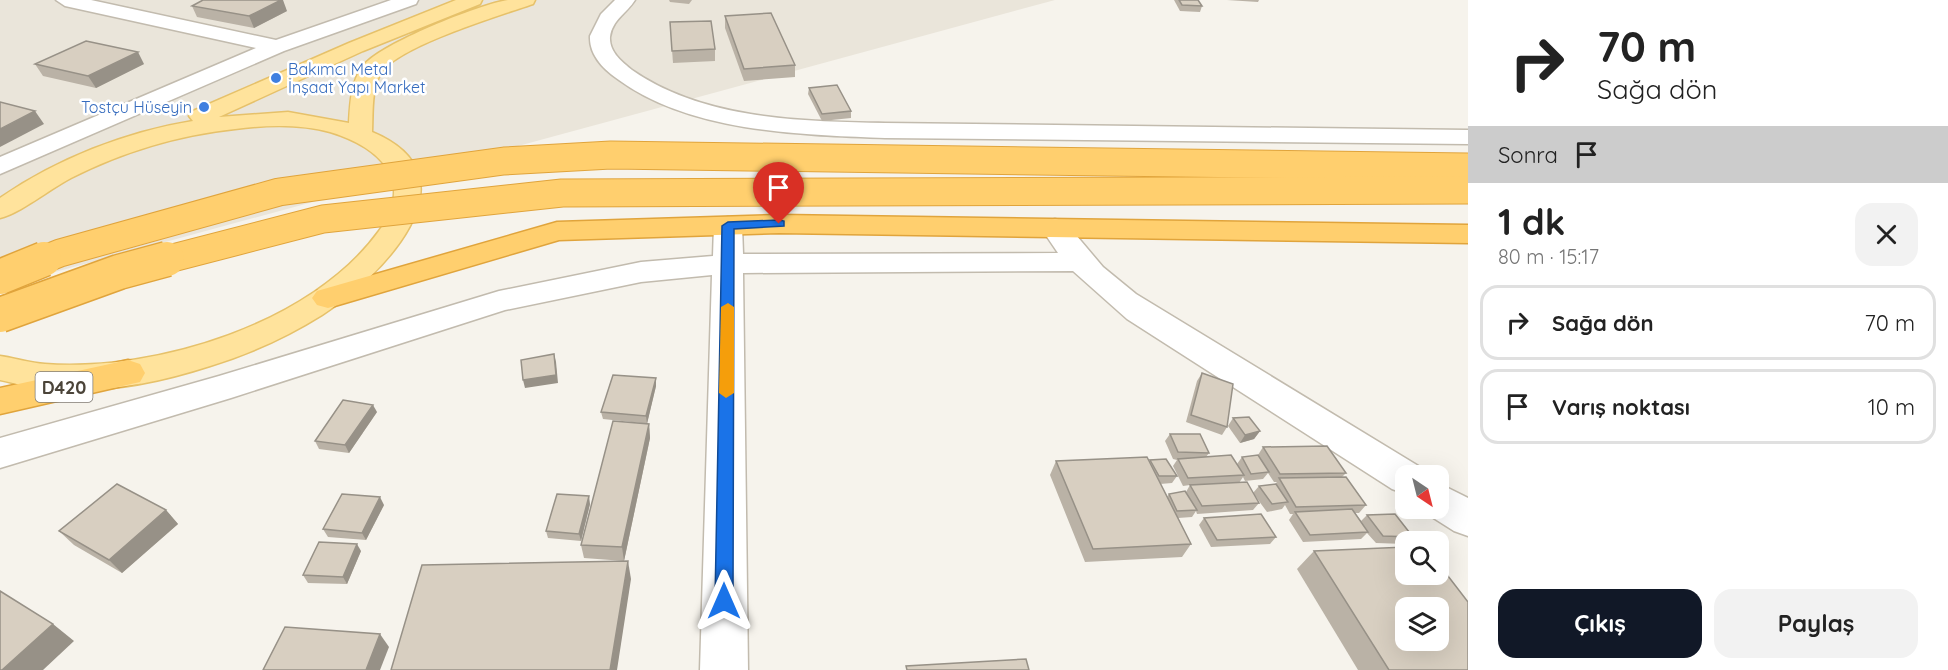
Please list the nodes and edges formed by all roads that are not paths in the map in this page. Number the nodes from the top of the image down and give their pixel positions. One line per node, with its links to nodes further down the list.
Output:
1 (65, 0): 6 (street)
2 (409, 0): 6 (street)
3 (473, 0): 8 (main road)
4 (526, 0): 7 (main road)
5 (626, 0): 9 (street)
6 (277, 47): 10 (street)
7 (360, 133): 8 (main road); 20 (main road)
8 (156, 136): 13 (main road)
9 (1468, 137)
10 (0, 166)
11 (1468, 167): 19 (highway, bridge)
12 (1468, 190): 21 (highway, bridge)
13 (2, 206)
14 (728, 226): 15 (highway); 18 (street); 20 (highway)
15 (1055, 228): 16 (highway); 17 (street)
16 (1468, 234)
17 (1079, 262): 18 (street); 26 (street)
18 (728, 264): 25 (street); 29 (street)
19 (0, 276)
20 (328, 298): 23 (main road)
21 (0, 315)
22 (0, 368): 23 (main road)
23 (128, 373): 24 (highway, D420)
24 (0, 401)
25 (0, 453)
26 (1395, 471)
27 (1449, 507): 28 (street)
28 (1468, 519)
29 (724, 670)

